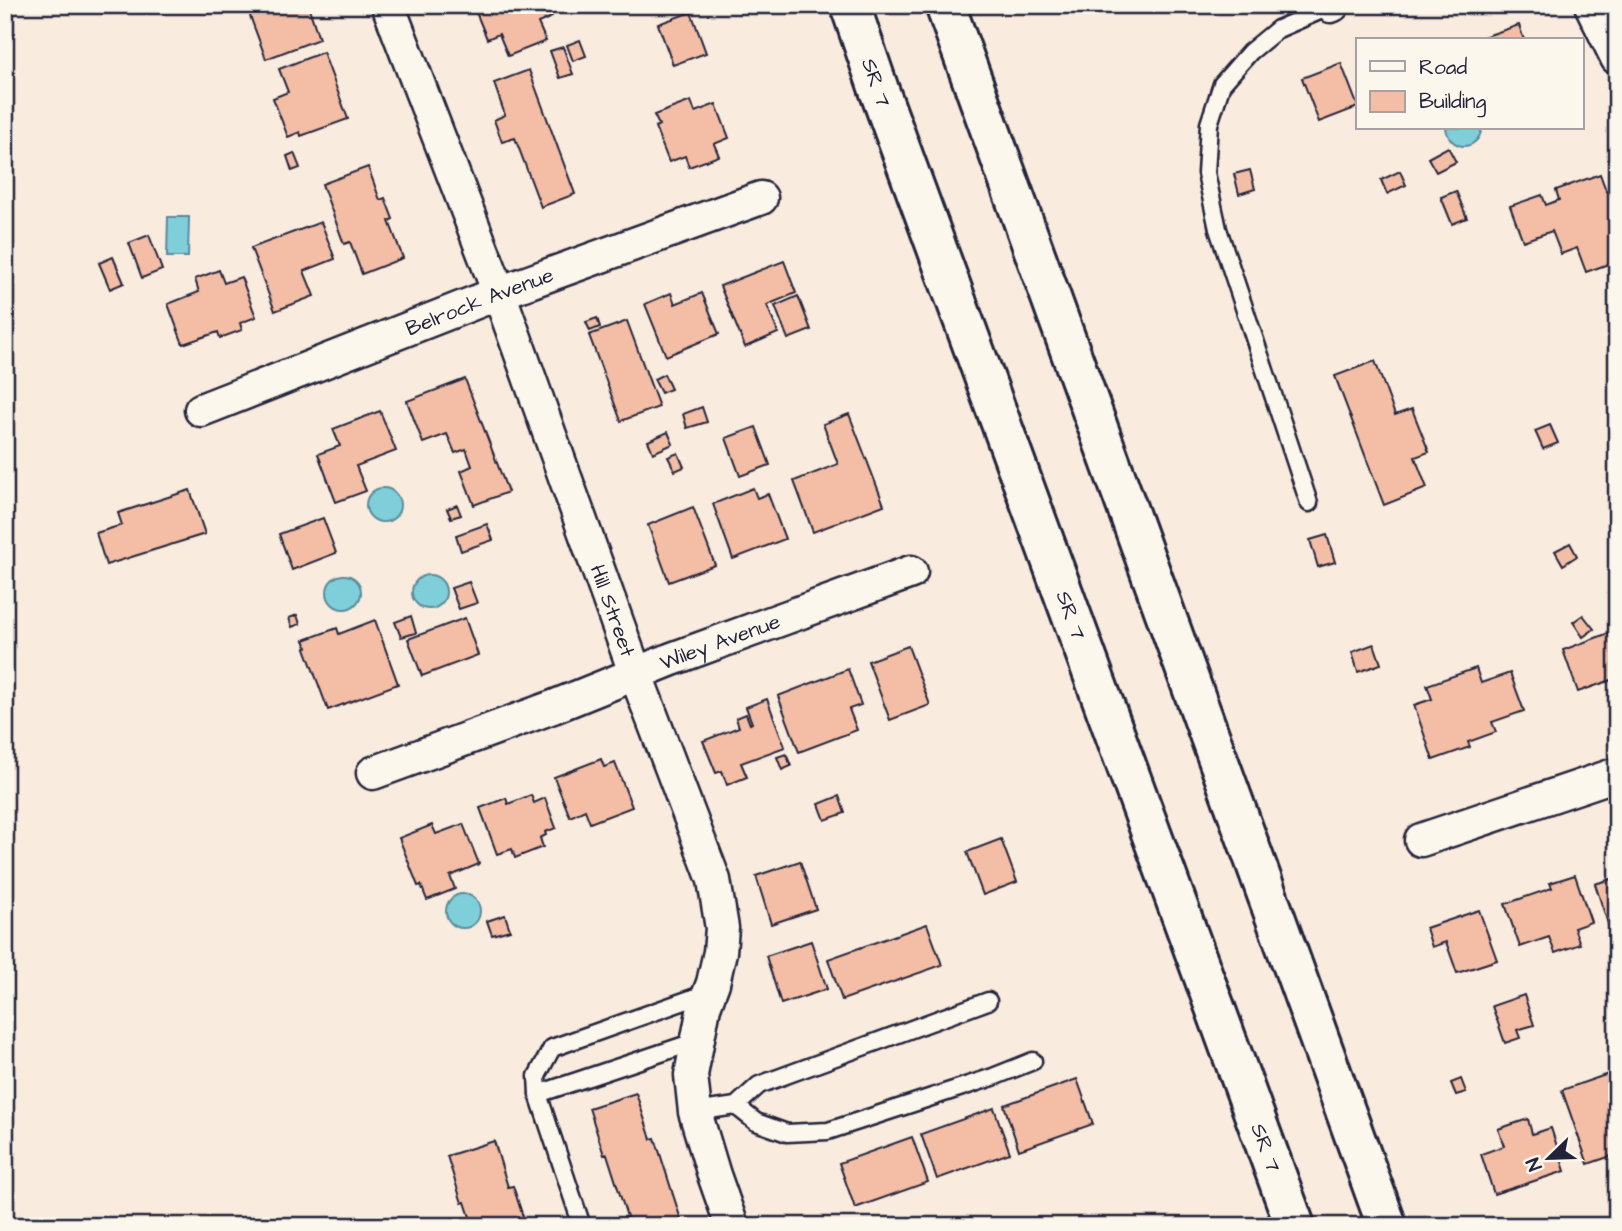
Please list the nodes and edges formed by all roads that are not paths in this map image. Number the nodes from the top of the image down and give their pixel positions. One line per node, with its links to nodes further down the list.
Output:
1 (388, 5): 8 (street, Hill Street)
2 (850, 5): 25 (highway, SR 7 / SR 7)
3 (944, 5): 26 (highway)
4 (1591, 5): 6 (street)
5 (1332, 6): 10 (lane)
6 (1617, 58)
7 (761, 198): 8 (street, Belrock Avenue)
8 (499, 293): 9 (street, Belrock Avenue); 12 (street, Hill Street)
9 (201, 410)
10 (1309, 503)
11 (911, 572): 12 (street, Wiley Avenue)
12 (636, 675): 13 (street, Wiley Avenue); 16 (street, Hill Street)
13 (373, 773)
14 (1617, 774): 15 (street)
15 (1420, 840)
16 (710, 992): 18 (street, Hill Street); 20 (lane)
17 (988, 1000): 21 (lane)
18 (698, 1041): 20 (lane); 22 (street, Hill Street)
19 (1033, 1061): 21 (lane)
20 (538, 1094): 23 (lane)
21 (736, 1106): 22 (lane)
22 (695, 1112): 24 (street, Hill Street)
23 (582, 1226)
24 (732, 1226)
25 (1295, 1226)
26 (1387, 1226)

